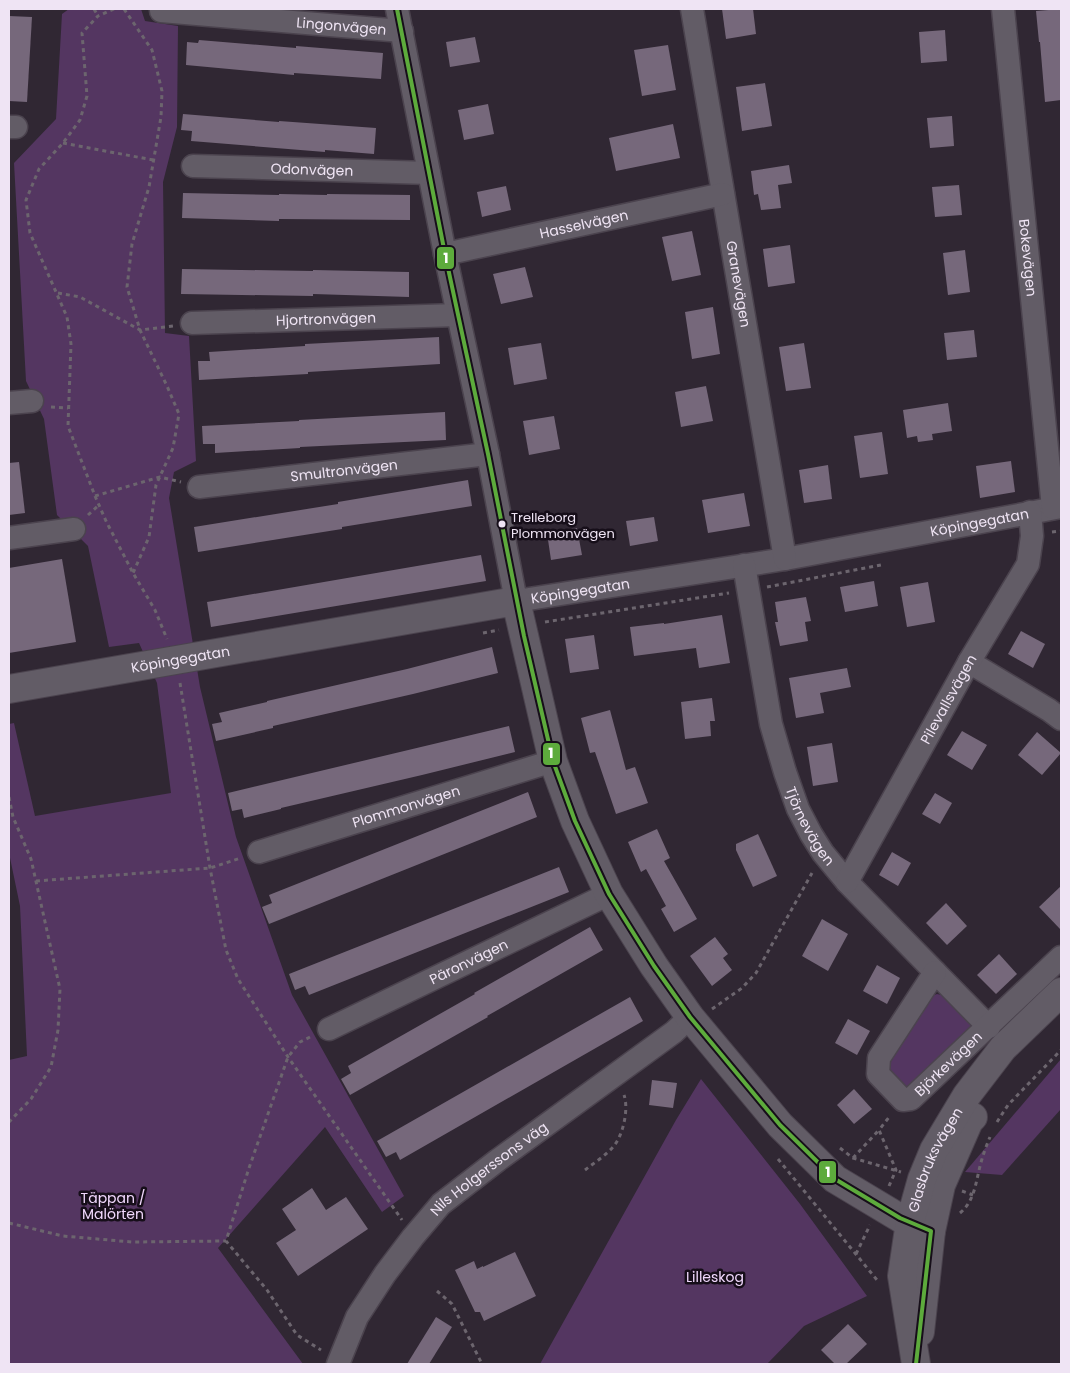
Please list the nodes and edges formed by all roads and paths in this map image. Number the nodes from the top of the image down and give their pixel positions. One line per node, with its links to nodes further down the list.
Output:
1 (94, 9): 8 (path)
2 (114, 9): 8 (path)
3 (124, 9): 11 (path)
4 (397, 9): 9 (street)
5 (692, 9): 14 (street, Granevägen)
6 (1003, 9): 26 (street, Bokevägen)
7 (161, 11): 9 (street, Lingonvägen)
8 (98, 16): 10 (path)
9 (402, 31): 13 (street)
10 (63, 143): 11 (path); 16 (path)
11 (153, 160): 19 (path)
12 (193, 166): 13 (street, Odonvägen)
13 (430, 173): 15 (street)
14 (723, 194): 15 (street, Hasselvägen); 30 (street, Granevägen)
15 (445, 254): 17 (street)
16 (57, 292): 19 (path); 25 (path)
17 (458, 314): 18 (street, Hjortronvägen); 22 (street)
18 (192, 323): 19 (path)
19 (140, 330): 23 (path)
20 (32, 401): 21 (street)
21 (9, 403)
22 (488, 454): 24 (street, Smultronvägen); 33 (street)
23 (160, 477): 24 (path); 25 (path); 32 (path)
24 (200, 487)
25 (95, 496): 32 (path)
26 (1057, 507): 27 (street, Köpingegatan)
27 (1030, 512): 30 (street, Köpingegatan); 36 (street, Pilevallsvägen)
28 (74, 529): 29 (street)
29 (9, 538)
30 (785, 559): 31 (street, Köpingegatan)
31 (744, 565): 33 (street, Köpingegatan); 42 (street, Tjörnevägen)
32 (133, 573): 35 (path)
33 (527, 599): 34 (path); 35 (street, Köpingegatan); 39 (street)
34 (543, 623)
35 (176, 660): 37 (street, Köpingegatan); 43 (path)
36 (969, 662): 38 (street); 45 (street, Pilevallsvägen)
37 (9, 689)
38 (1061, 719)
39 (553, 761): 41 (street, Plommonvägen); 46 (street)
40 (9, 797): 44 (path)
41 (259, 852): 43 (path)
42 (823, 853): 45 (street, Tjörnevägen); 51 (path)
43 (210, 868): 44 (path); 55 (path)
44 (36, 881): 58 (path)
45 (847, 882): 48 (street, Tjörnevägen)
46 (609, 894): 51 (street); 53 (street, Päronvägen)
47 (1061, 958): 52 (street, Björkevägen)
48 (934, 972): 52 (street, Tjörnevägen); 57 (street, Björkevägen)
49 (1061, 992): 67 (street, Glasbruksvägen)
50 (1061, 1010): 67 (street, Glasbruksvägen)
51 (699, 1015): 56 (street, Nils Holgerssons väg); 68 (street)
52 (989, 1026): 57 (street, Björkevägen)
53 (329, 1029): 55 (path)
54 (1061, 1050): 59 (path)
55 (288, 1057): 71 (path); 72 (path)
56 (618, 1072): 65 (path); 71 (street, Nils Holgerssons väg)
57 (903, 1100): 60 (path)
58 (9, 1122)
59 (994, 1127)
60 (879, 1130): 64 (path); 66 (path)
61 (991, 1136): 67 (path)
62 (839, 1148): 64 (path)
63 (777, 1157): 73 (path)
64 (853, 1158): 66 (path)
65 (585, 1170)
66 (896, 1170): 67 (path); 68 (path)
67 (932, 1182): 70 (street, Glasbruksvägen)
68 (879, 1206): 70 (street); 73 (path)
69 (9, 1223): 72 (path)
70 (921, 1226): 78 (street, Glasbruksvägen)
71 (413, 1237): 76 (street, Nils Holgerssons väg)
72 (226, 1241): 76 (path)
73 (856, 1254): 74 (path)
74 (879, 1285)
75 (437, 1291): 77 (path)
76 (338, 1363)
77 (482, 1364)
78 (916, 1364)

